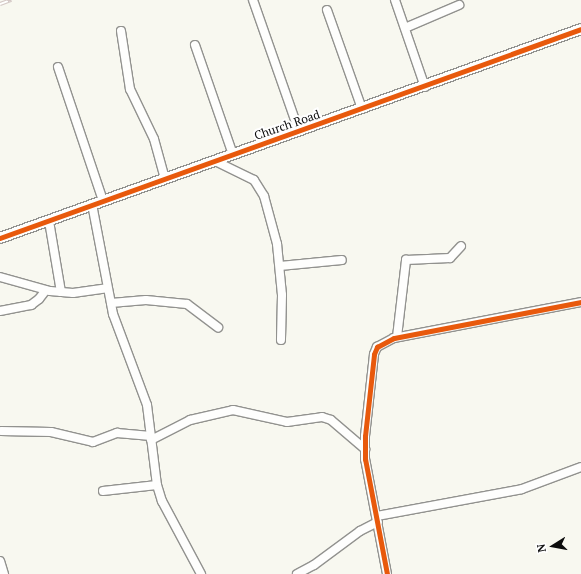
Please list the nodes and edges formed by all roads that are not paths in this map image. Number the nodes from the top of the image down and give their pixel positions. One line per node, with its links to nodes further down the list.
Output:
1 (253, 0): 12 (street)
2 (395, 0): 5 (street)
3 (459, 5): 5 (street)
4 (327, 10): 11 (street)
5 (405, 28): 10 (street)
6 (581, 29): 10 (street, Church Road)
7 (121, 31): 15 (street)
8 (195, 45): 13 (street)
9 (58, 67): 16 (street)
10 (425, 87): 11 (street, Church Road)
11 (362, 109): 12 (street, Church Road)
12 (300, 131): 13 (street, Church Road)
13 (233, 155): 14 (street, Church Road)
14 (215, 161): 15 (street, Church Road); 22 (street)
15 (165, 179): 16 (street, Church Road)
16 (103, 201): 17 (street, Church Road)
17 (92, 204): 18 (street, Church Road); 24 (street)
18 (49, 221): 19 (street, Church Road); 26 (street)
19 (0, 238)
20 (460, 246): 31 (street)
21 (342, 260): 22 (street)
22 (280, 266): 32 (street)
23 (0, 277): 25 (street)
24 (107, 288): 26 (street); 28 (street)
25 (46, 290): 26 (street); 29 (street)
26 (61, 292)
27 (581, 302): 31 (street)
28 (111, 303): 30 (street); 34 (street)
29 (0, 311)
30 (218, 327)
31 (397, 337): 35 (street)
32 (281, 340)
33 (0, 431): 34 (street)
34 (151, 438): 35 (street); 37 (street)
35 (365, 449): 39 (street)
36 (581, 467): 39 (street)
37 (157, 485): 38 (street); 42 (street)
38 (103, 490)
39 (377, 519): 43 (street); 44 (street)
40 (0, 561): 41 (street)
41 (4, 574)
42 (201, 574)
43 (297, 574)
44 (388, 574)

